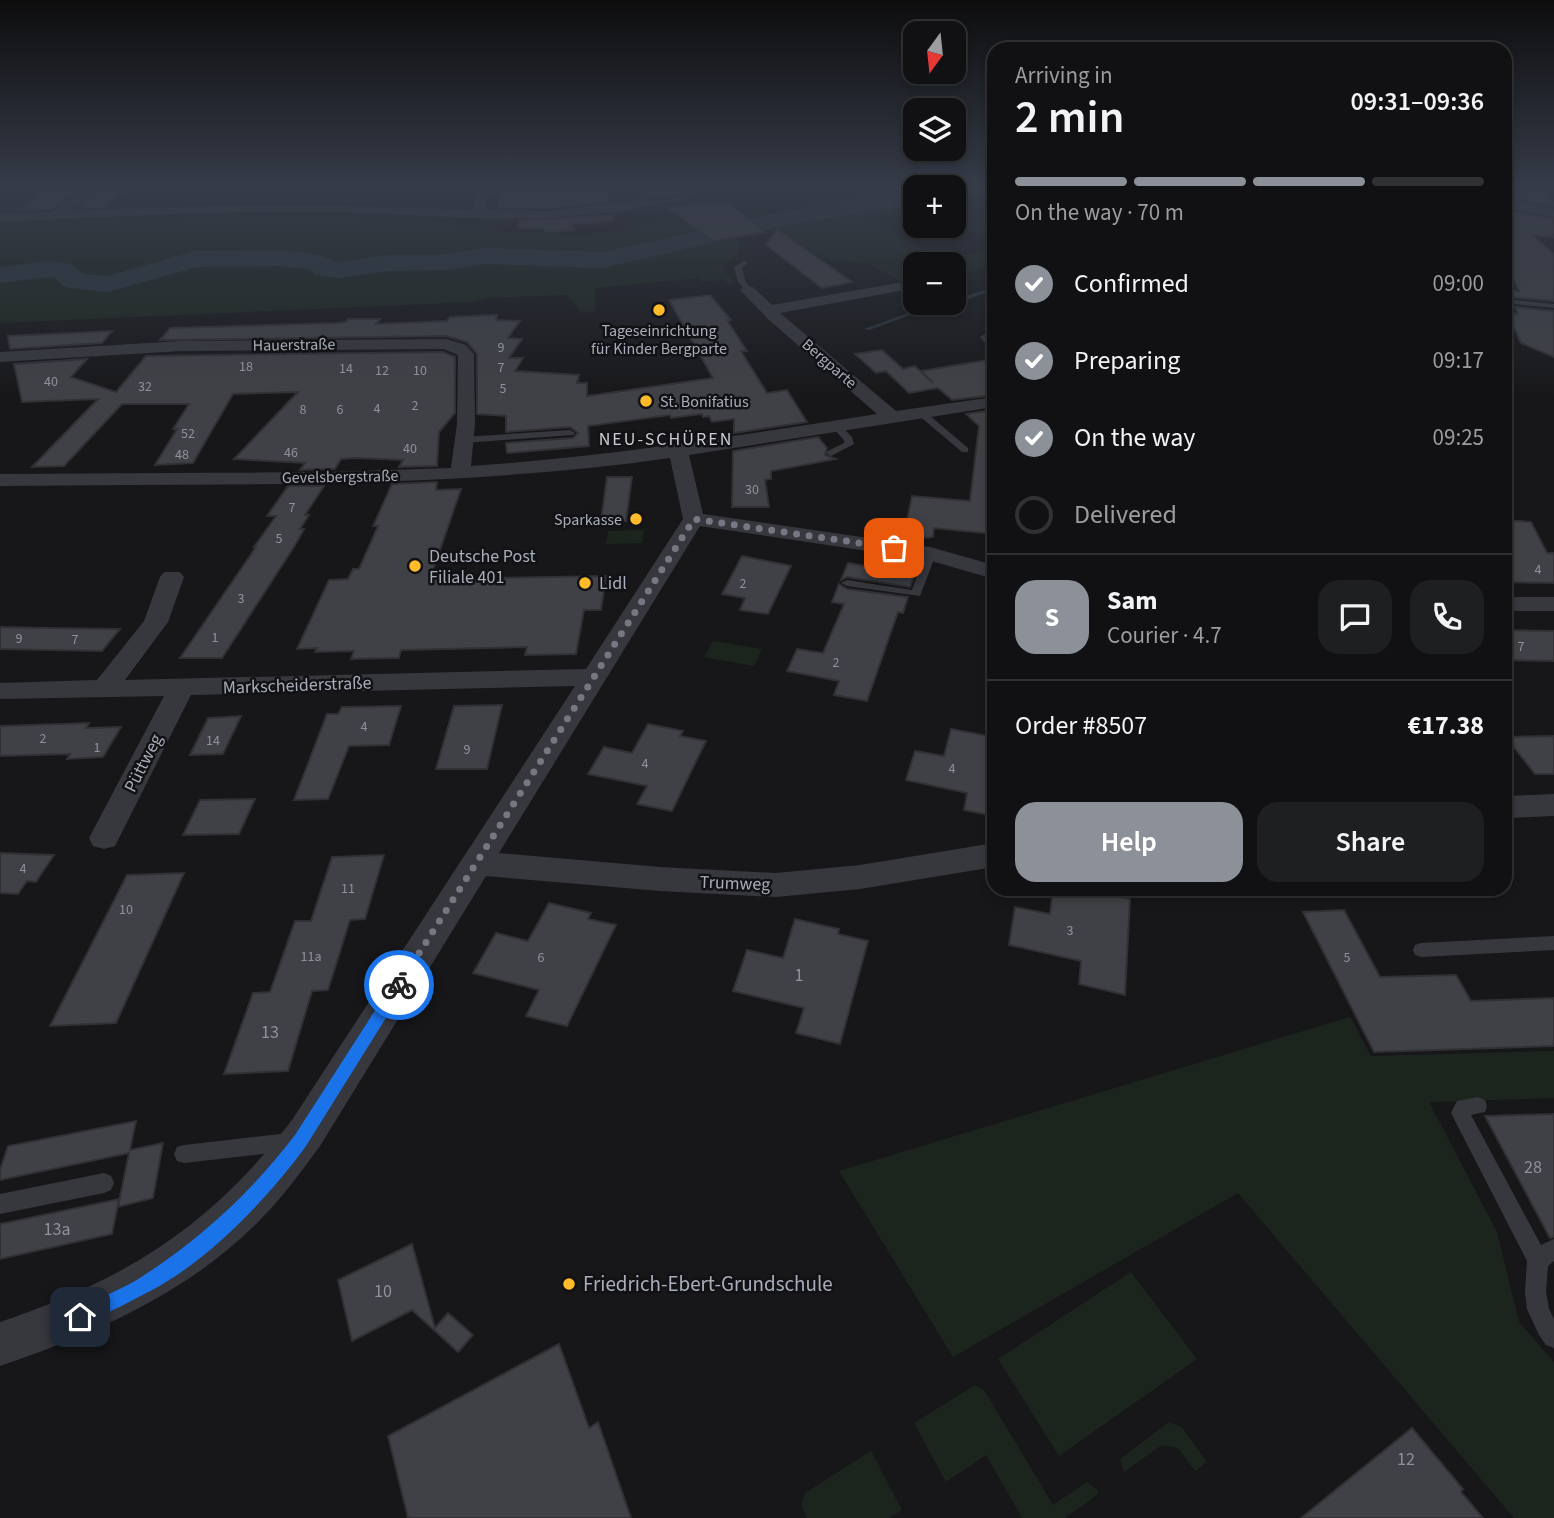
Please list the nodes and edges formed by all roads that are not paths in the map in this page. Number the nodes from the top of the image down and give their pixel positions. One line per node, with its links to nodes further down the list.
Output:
1 (744, 263): 3 (lane)
2 (903, 286): 6 (street)
3 (748, 289): 6 (street, Bergparte)
4 (1512, 302): 5 (lane)
5 (1554, 306)
6 (768, 310): 10 (street, Bergparte)
7 (0, 357): 13 (street, Hauerstraße)
8 (987, 403): 9 (street, Gevelsbergstraße)
9 (920, 412): 10 (street, Gevelsbergstraße); 14 (lane)
10 (891, 416): 11 (street, Gevelsbergstraße)
11 (836, 426): 15 (street, Gevelsbergstraße); 16 (lane)
12 (570, 433): 13 (lane)
13 (464, 440): 17 (street, Hauerstraße)
14 (965, 450)
15 (678, 452): 17 (street, Gevelsbergstraße); 19 (street)
16 (831, 453)
17 (460, 473): 18 (street, Gevelsbergstraße)
18 (0, 480)
19 (694, 519): 20 (street); 26 (street)
20 (930, 554): 21 (street); 23 (lane)
21 (987, 570)
22 (172, 577): 28 (street)
23 (847, 583)
24 (1512, 604): 25 (street)
25 (1554, 604)
26 (594, 677): 27 (street, Markscheiderstraße); 34 (street)
27 (181, 689): 28 (street, Markscheiderstraße); 32 (street, Püttweg)
28 (104, 690): 29 (street, Markscheiderstraße)
29 (0, 691)
30 (1554, 805): 31 (street)
31 (1512, 807)
32 (104, 838)
33 (987, 856): 34 (street, Trumweg)
34 (475, 863): 38 (street)
35 (1554, 943): 36 (lane)
36 (1422, 950)
37 (1478, 1106): 42 (lane)
38 (301, 1141): 39 (lane); 44 (street)
39 (184, 1154)
40 (104, 1183): 41 (lane)
41 (0, 1204)
42 (1546, 1255): 43 (lane)
43 (1554, 1337)
44 (0, 1344)

